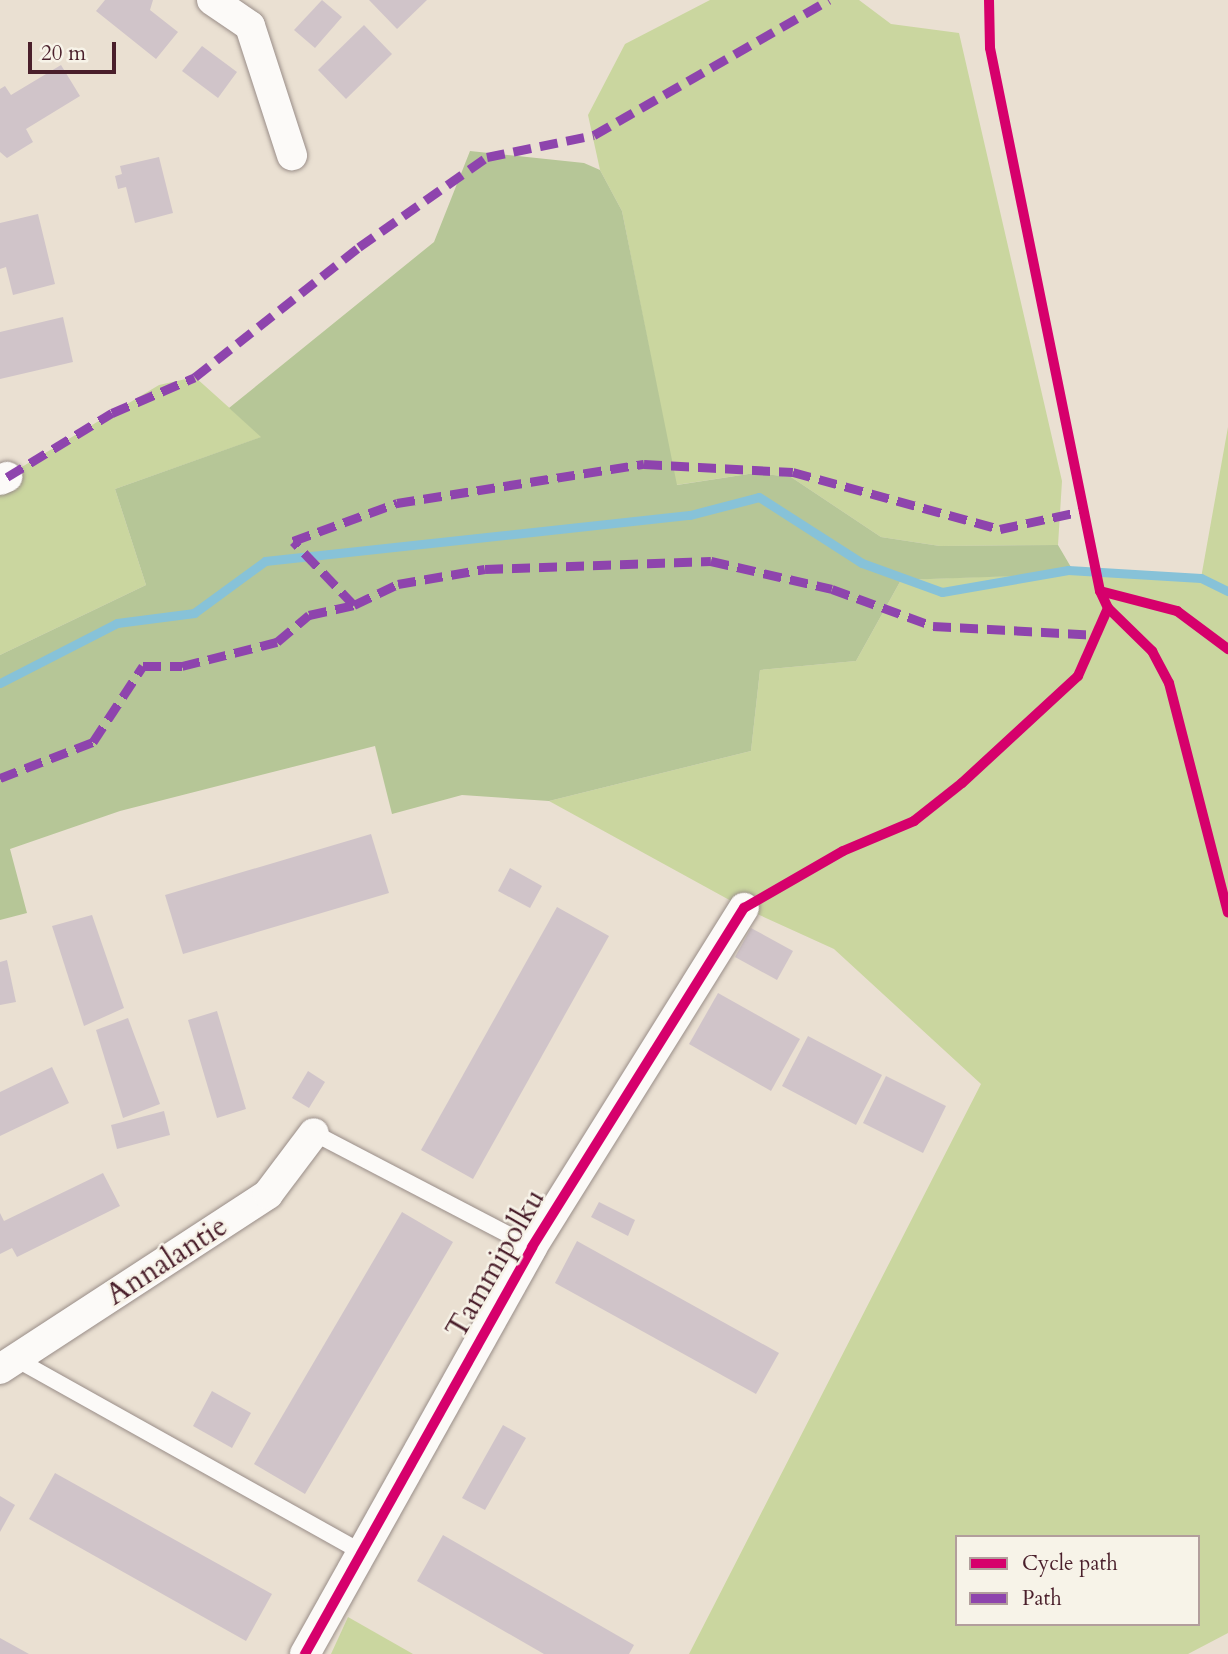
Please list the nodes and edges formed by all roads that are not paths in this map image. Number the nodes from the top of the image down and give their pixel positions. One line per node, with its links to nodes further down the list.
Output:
1 (212, 0): 2 (street)
2 (292, 155)
3 (744, 908): 5 (street, Tammipolku)
4 (314, 1133): 5 (lane); 6 (street, Annalantie)
5 (532, 1247): 7 (street, Tammipolku)
6 (8, 1364): 7 (lane)
7 (359, 1551): 8 (street, Tammipolku)
8 (305, 1654)

